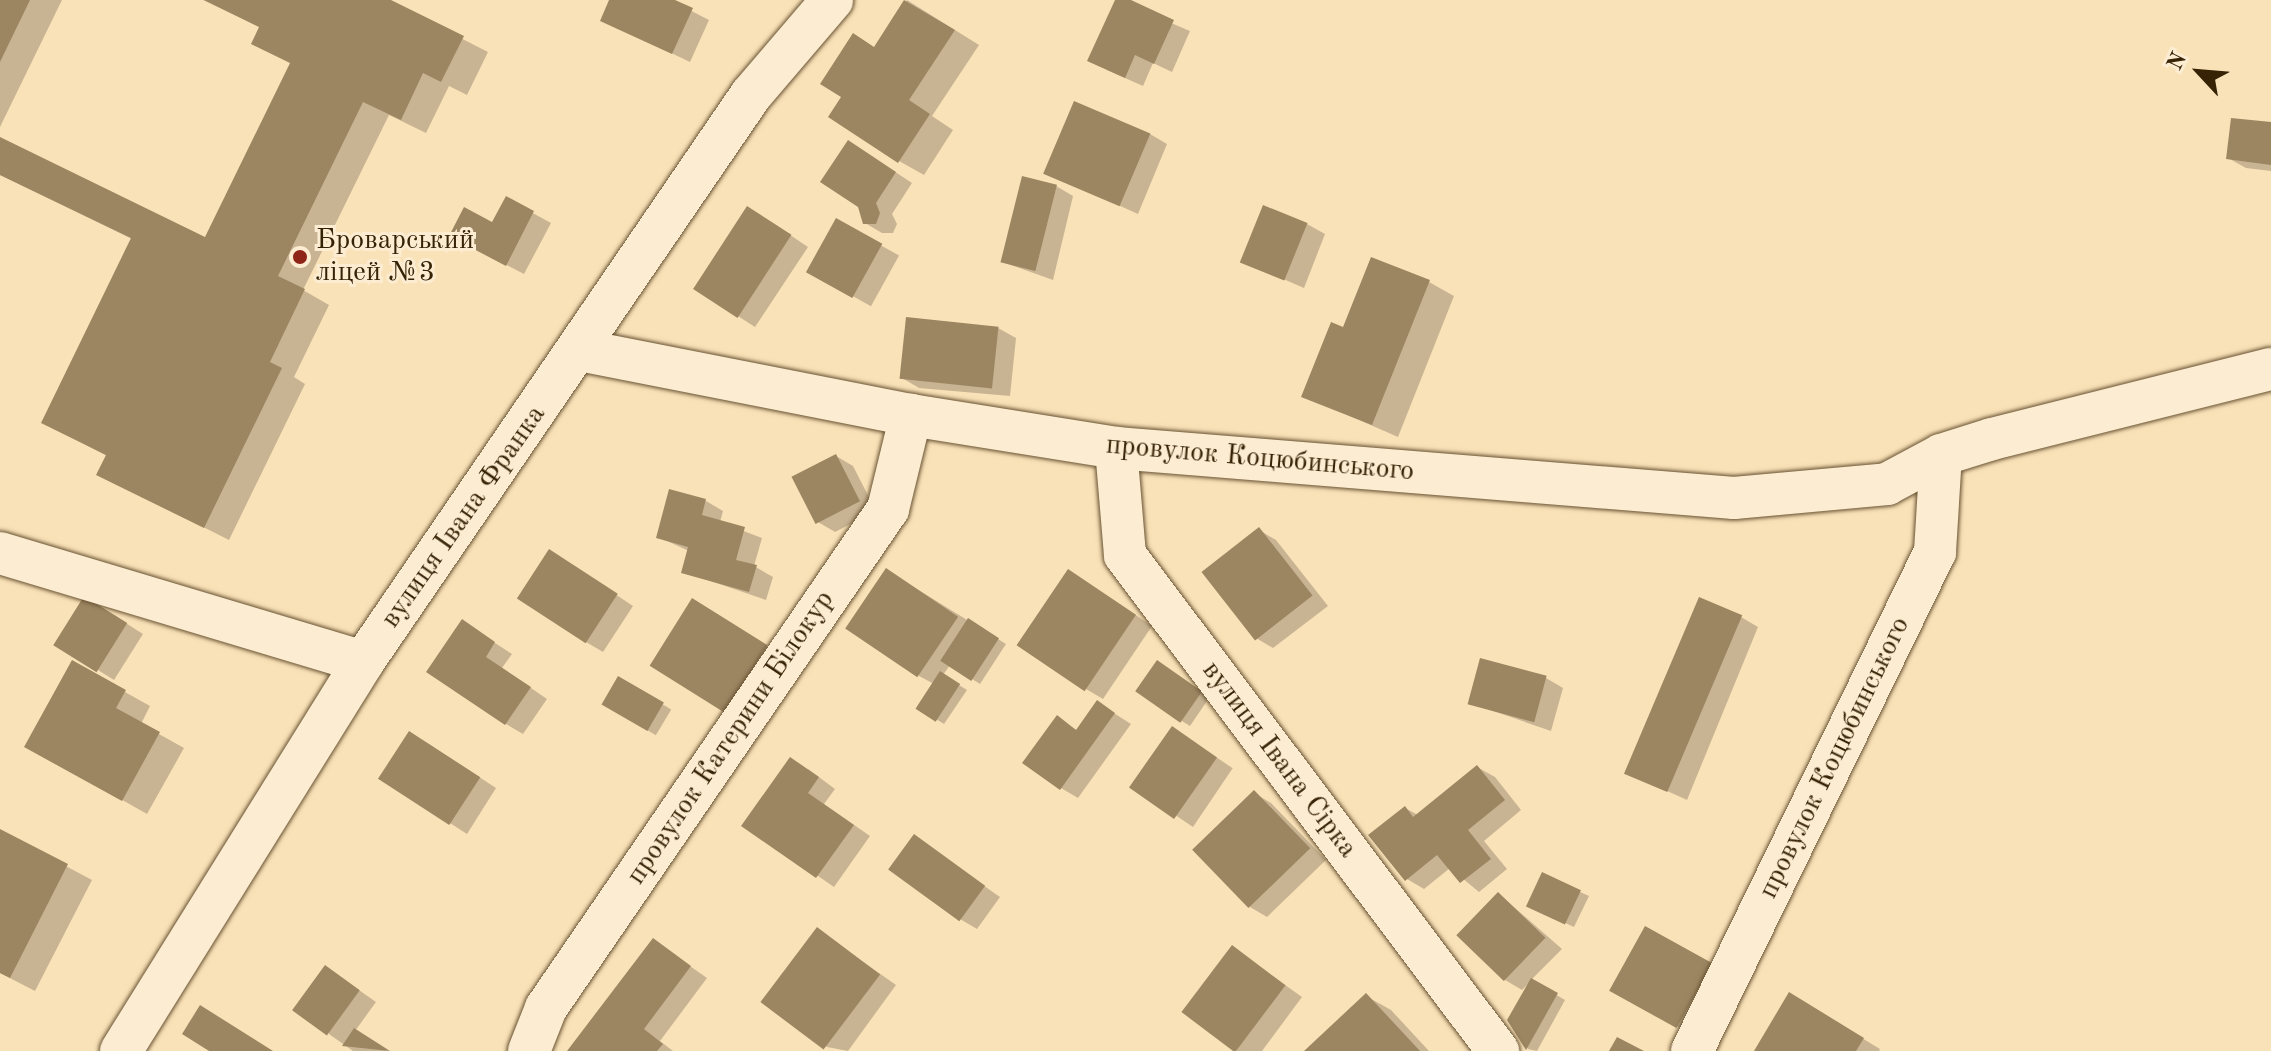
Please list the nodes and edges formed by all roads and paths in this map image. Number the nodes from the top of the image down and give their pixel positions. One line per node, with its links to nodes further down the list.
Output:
1 (832, 0): 2 (street, вулиця Івана Франка)
2 (579, 350): 4 (street, провулок Коцюбинського); 8 (street, вулиця Івана Франка)
3 (2271, 369): 6 (street, провулок Коцюбинського)
4 (911, 415): 5 (street, провулок Коцюбинського); 10 (street, провулок Катерини Білокур)
5 (1116, 448): 6 (street, провулок Коцюбинського); 11 (street, вулиця Івана Сірка)
6 (1941, 455): 12 (street, провулок Коцюбинського)
7 (0, 553): 8 (street)
8 (363, 662): 9 (street, вулиця Івана Франка)
9 (121, 1051)
10 (529, 1051)
11 (1498, 1051)
12 (1692, 1051)

